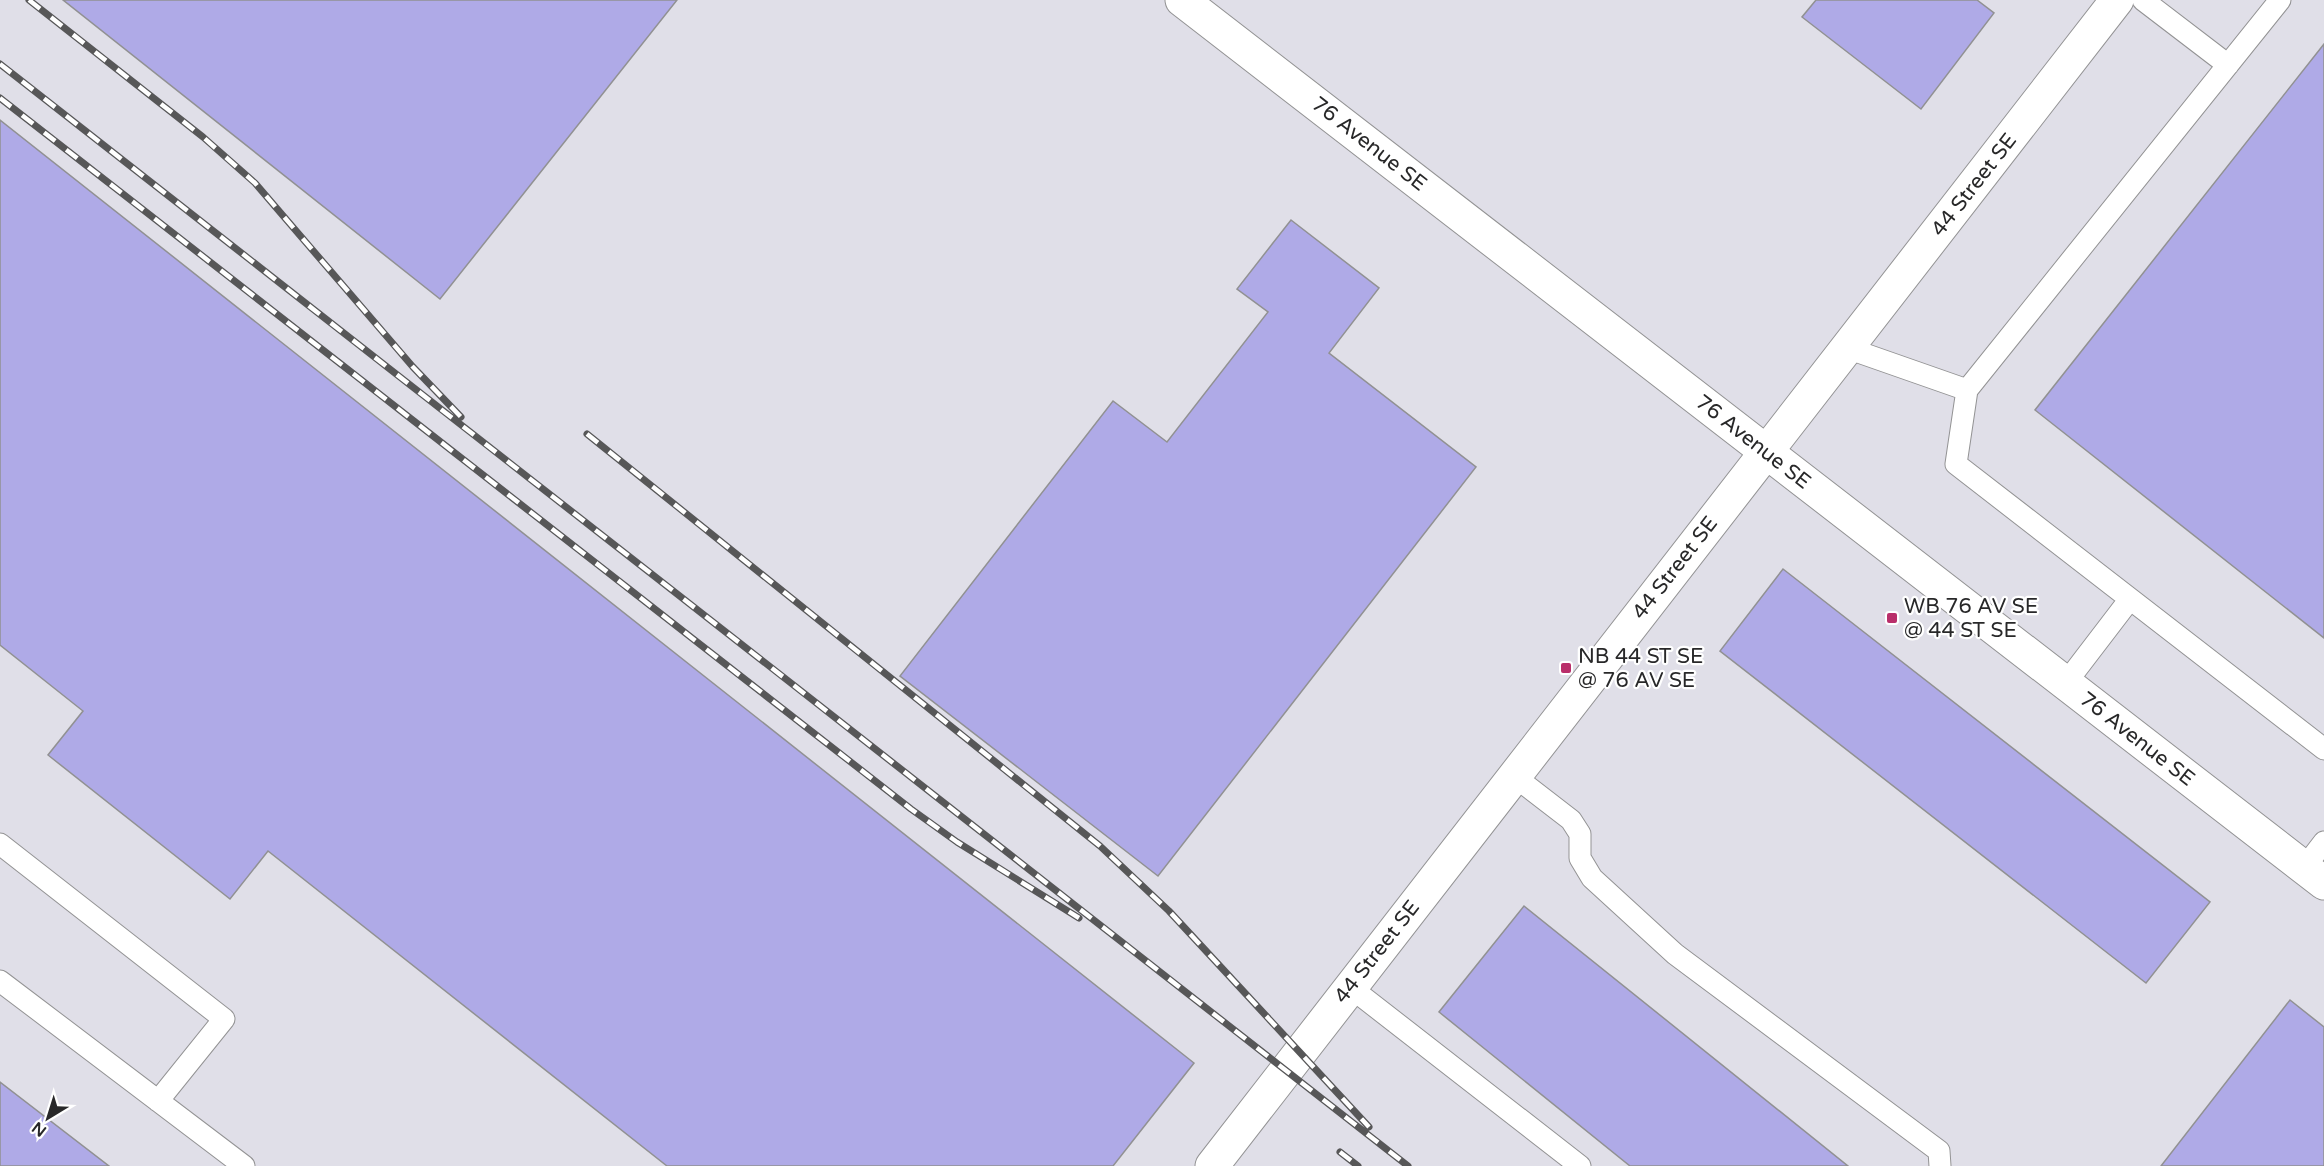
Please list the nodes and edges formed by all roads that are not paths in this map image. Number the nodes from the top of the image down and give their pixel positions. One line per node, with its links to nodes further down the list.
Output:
1 (1182, 0): 8 (street, 76 Avenue SE)
2 (2118, 0): 6 (street, 44 Street SE)
3 (2144, 0): 5 (lane)
4 (2280, 0): 5 (lane)
5 (2228, 65): 7 (lane)
6 (1847, 348): 7 (lane); 8 (street, 44 Street SE)
7 (1967, 390): 9 (lane)
8 (1766, 452): 10 (street, 76 Avenue SE); 12 (street, 44 Street SE)
9 (2130, 599): 10 (lane); 11 (lane)
10 (2065, 684): 15 (street, 76 Avenue SE)
11 (2324, 749)
12 (1514, 776): 17 (street, 44 Street SE); 22 (lane)
13 (2324, 842): 15 (lane)
14 (0, 844): 18 (lane)
15 (2314, 876)
16 (0, 981): 18 (lane)
17 (1350, 987): 20 (street, 44 Street SE); 21 (lane)
18 (158, 1101): 19 (lane)
19 (244, 1166)
20 (1212, 1166)
21 (1580, 1166)
22 (1940, 1166)

